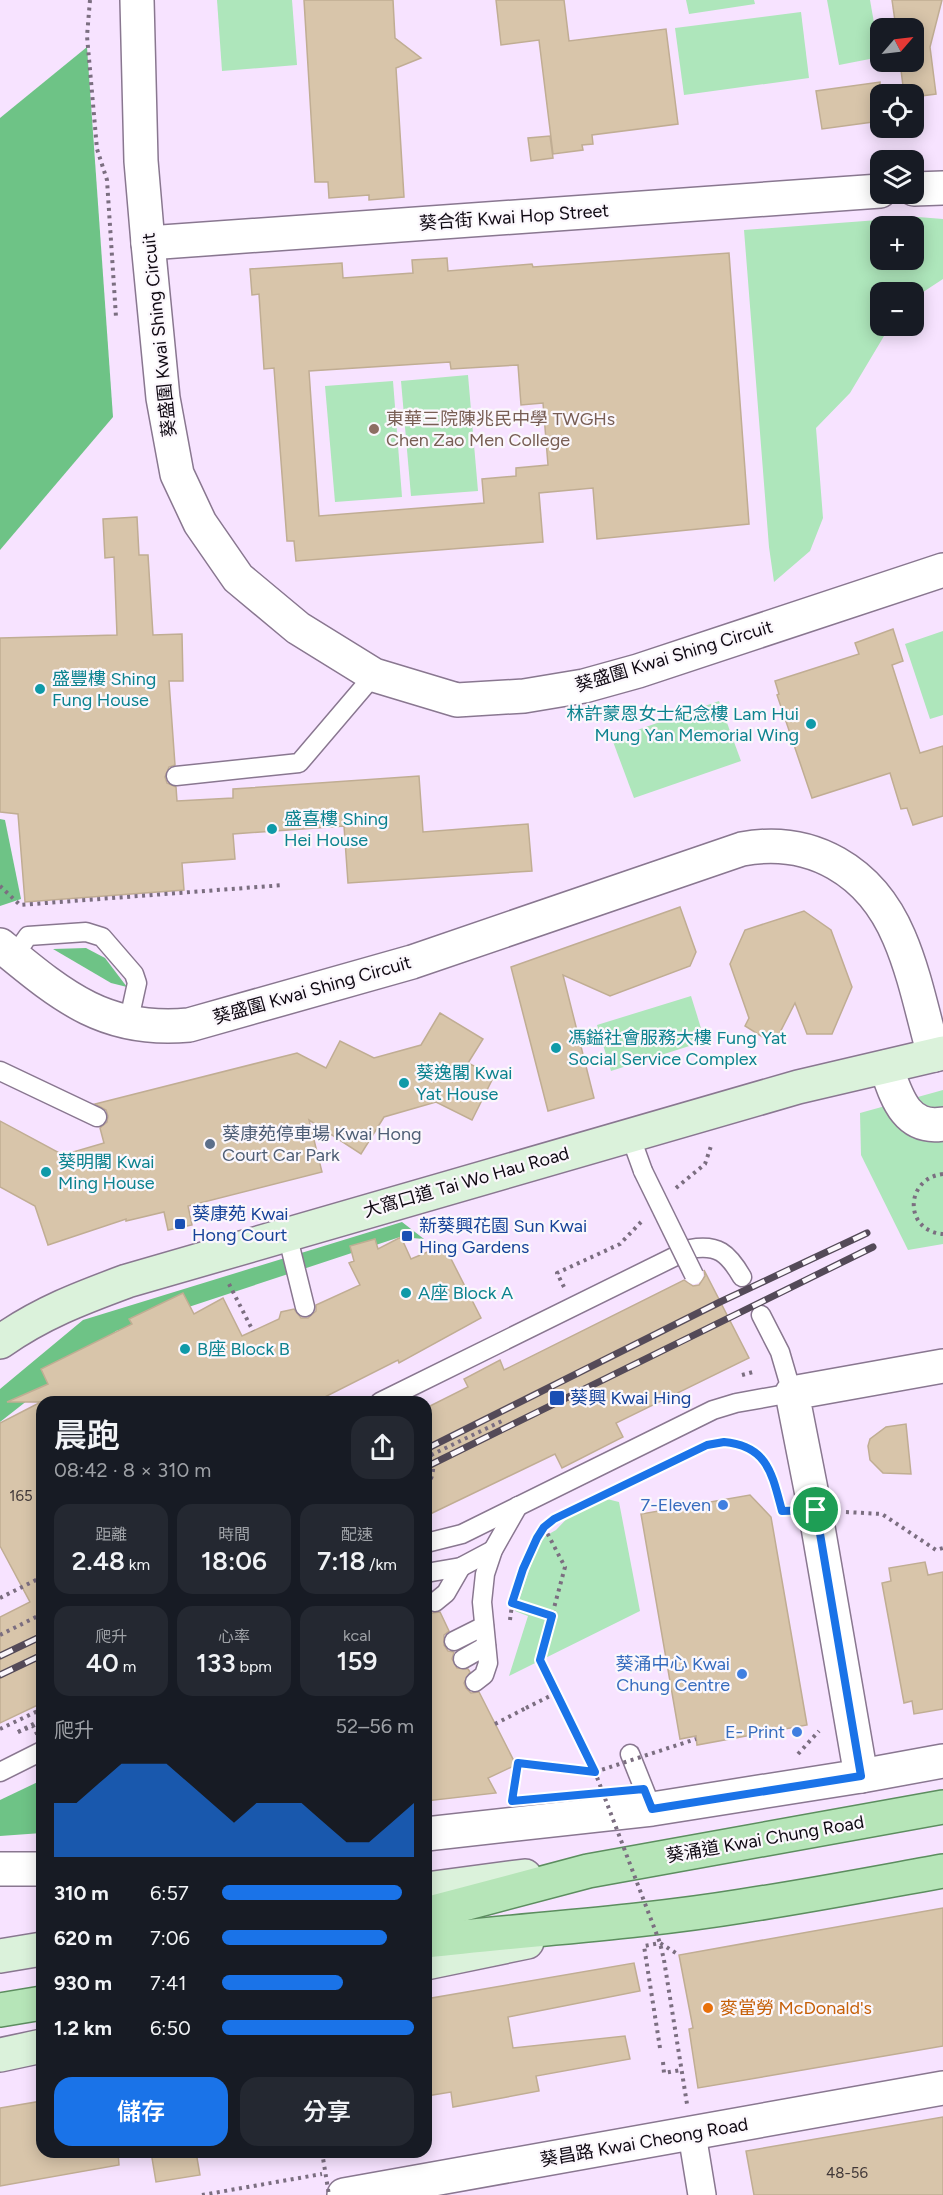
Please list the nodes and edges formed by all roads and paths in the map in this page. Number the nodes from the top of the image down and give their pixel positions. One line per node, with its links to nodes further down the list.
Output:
1 (90, 0): 7 (path)
2 (137, 0): 6 (street, 葵盛圍 Kwai Shing Circuit)
3 (943, 188): 4 (street)
4 (924, 189)
5 (870, 193): 6 (street, 葵合街 Kwai Hop Street)
6 (148, 243): 9 (street, 葵盛圍 Kwai Shing Circuit)
7 (116, 317)
8 (943, 570): 9 (street, 葵盛圍 Kwai Shing Circuit)
9 (374, 675): 10 (lane)
10 (176, 776)
11 (284, 885): 12 (path)
12 (0, 886)
13 (7, 951): 14 (street, 葵盛圍 Kwai Shing Circuit); 14 (lane)
14 (128, 1024): 15 (street, 葵盛圍 Kwai Shing Circuit)
15 (938, 1054): 16 (main road, 大窩口道 Tai Wo Hau Road)
16 (886, 1066): 19 (street); 20 (main road, 大窩口道 Tai Wo Hau Road)
17 (0, 1071): 18 (lane)
18 (97, 1117)
19 (943, 1124)
20 (630, 1135): 25 (main road, 大窩口道 Tai Wo Hau Road); 27 (lane, bridge)
21 (711, 1146): 23 (path)
22 (943, 1174): 26 (path)
23 (670, 1193)
24 (648, 1215): 30 (path)
25 (287, 1234): 31 (lane); 34 (main road, 大窩口道 Tai Wo Hau Road)
26 (943, 1234)
27 (694, 1275)
28 (742, 1277): 30 (lane)
29 (231, 1287): 33 (path)
30 (574, 1306): 37 (lane)
31 (305, 1307)
32 (761, 1315): 36 (lane)
33 (253, 1331)
34 (0, 1342)
35 (943, 1365): 36 (street)
36 (792, 1393): 41 (lane); 42 (street)
37 (392, 1396)
38 (502, 1421): 39 (path)
39 (432, 1455)
40 (616, 1488): 42 (path)
41 (518, 1506): 45 (lane); 47 (lane)
42 (816, 1510): 46 (path); 77 (street)
43 (565, 1511): 44 (path)
44 (544, 1527): 53 (path); 54 (path)
45 (432, 1542)
46 (943, 1548)
47 (493, 1550): 48 (lane); 56 (lane)
48 (461, 1567): 49 (lane); 52 (lane)
49 (432, 1572)
50 (36, 1580): 51 (path)
51 (0, 1598)
52 (435, 1602)
53 (512, 1603): 54 (path); 57 (path)
54 (552, 1616): 63 (path)
55 (36, 1617): 58 (path)
56 (484, 1626): 59 (lane); 60 (lane)
57 (509, 1626)
58 (0, 1635)
59 (454, 1641)
60 (486, 1646): 61 (lane); 62 (lane)
61 (463, 1659)
62 (474, 1682)
63 (556, 1693): 67 (path, bridge); 76 (path, bridge)
64 (36, 1711): 68 (path)
65 (820, 1721): 73 (path)
66 (36, 1722): 69 (path, bridge)
67 (495, 1724)
68 (0, 1729)
69 (36, 1732)
70 (696, 1739): 76 (path, bridge)
71 (36, 1754): 75 (lane)
72 (630, 1754): 79 (lane)
73 (792, 1758)
74 (943, 1761): 77 (street)
75 (0, 1772)
76 (595, 1772): 80 (path); 91 (path, bridge)
77 (861, 1776): 79 (street)
78 (601, 1793): 79 (path)
79 (648, 1799): 82 (street)
80 (512, 1801)
81 (943, 1806): 85 (main road, 葵涌道 Kwai Chung Road)
82 (432, 1833)
83 (0, 1869): 84 (street)
84 (36, 1869)
85 (588, 1871): 87 (main road, 葵涌道 Kwai Chung Road); 88 (main road, 葵涌道 Kwai Chung Road)
86 (943, 1871): 89 (main road)
87 (432, 1888)
88 (432, 1912)
89 (605, 1924): 90 (main road); 95 (main road)
90 (432, 1940)
91 (660, 1943): 93 (path, bridge); 101 (path, bridge); 104 (path, bridge)
92 (36, 1950): 94 (main road)
93 (679, 1955)
94 (0, 1956)
95 (432, 1962)
96 (36, 1982): 97 (main road)
97 (0, 1988)
98 (36, 2004): 99 (main road)
99 (0, 2010)
100 (36, 2047): 102 (main road)
101 (660, 2048)
102 (0, 2055)
103 (663, 2062): 104 (path)
104 (681, 2070): 106 (path)
105 (943, 2088): 106 (street, 葵昌路 Kwai Cheong Road)
106 (692, 2134): 109 (street, 葵昌路 Kwai Cheong Road); 110 (street)
107 (323, 2158): 108 (path, bridge)
108 (329, 2195)
109 (344, 2195)
110 (702, 2195)

